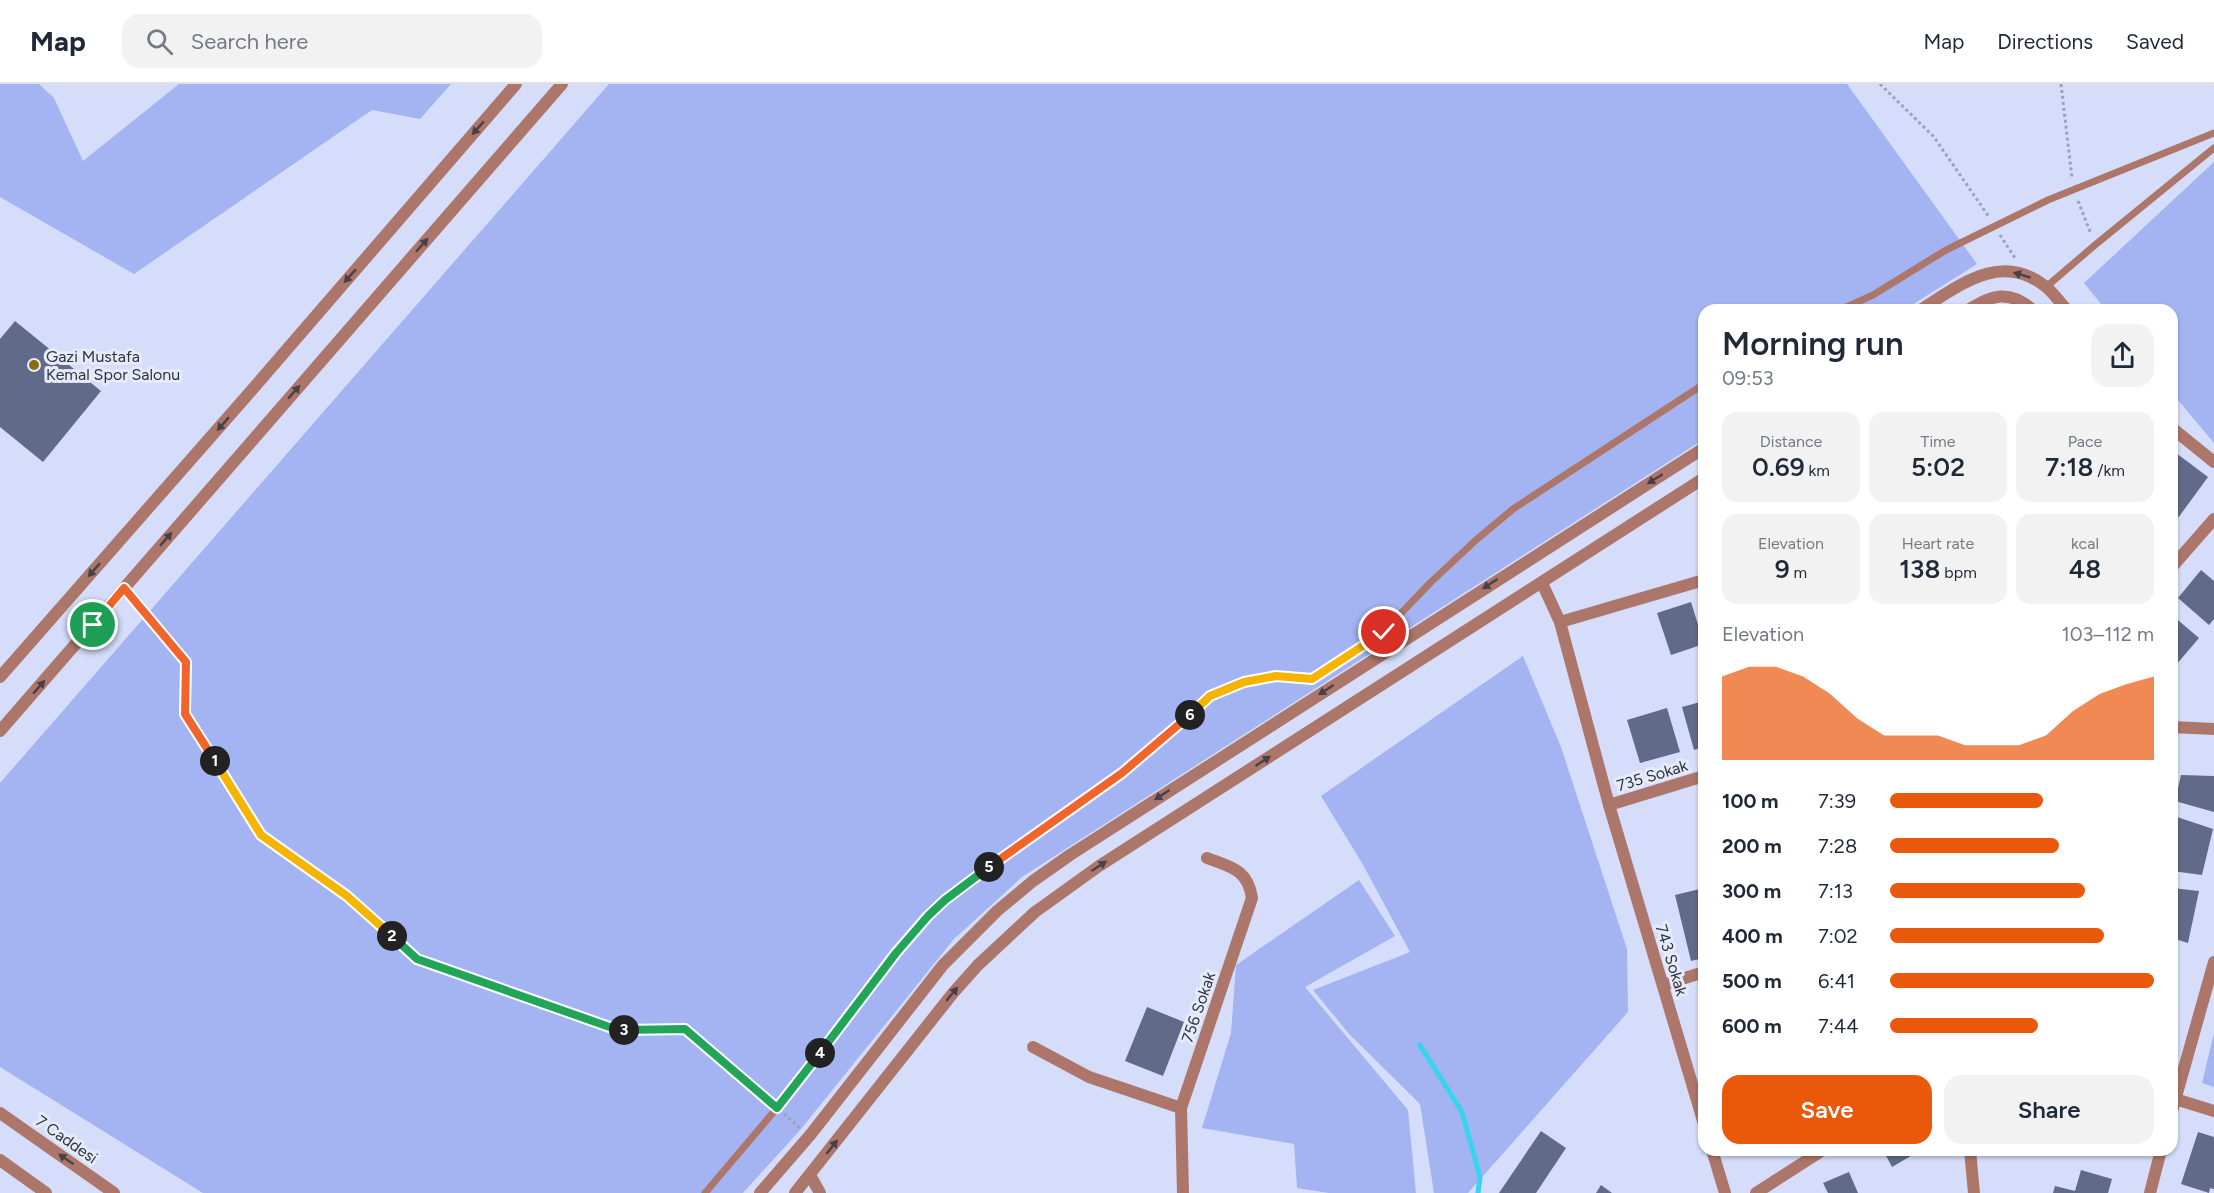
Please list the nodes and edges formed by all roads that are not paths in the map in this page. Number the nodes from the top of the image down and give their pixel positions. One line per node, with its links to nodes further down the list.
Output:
1 (516, 84): 21 (street, one-way to 21)
2 (562, 84): 24 (street, one-way to 2)
3 (2214, 133): 6 (lane)
4 (2214, 148): 5 (lane)
5 (2046, 287): 7 (street, one-way to 7); 10 (street)
6 (1853, 304)
7 (1929, 304)
8 (1978, 304): 9 (street)
9 (2025, 304)
10 (2062, 304)
11 (1698, 388): 47 (lane)
12 (2178, 433): 14 (street)
13 (1698, 452): 48 (street, one-way to 48)
14 (2214, 462)
15 (1698, 482): 19 (street)
16 (2214, 519): 17 (street)
17 (2178, 560)
18 (1698, 582): 20 (street)
19 (1542, 583): 20 (street, 743 Sokak); 43 (street, one-way to 19)
20 (1560, 622): 26 (street, 743 Sokak)
21 (0, 677)
22 (2178, 727): 23 (street)
23 (2214, 729)
24 (0, 731)
25 (1698, 778): 26 (street, 735 Sokak)
26 (1609, 806): 30 (street, 743 Sokak)
27 (1207, 858): 35 (street, 756 Sokak)
28 (2214, 962): 32 (street)
29 (1698, 974): 30 (street)
30 (1663, 985): 34 (street, 743 Sokak)
31 (1033, 1047): 35 (street)
32 (2178, 1085)
33 (2178, 1103): 36 (street)
34 (1698, 1104)
35 (1181, 1108): 51 (street, 756 Sokak)
36 (2214, 1111)
37 (0, 1113): 46 (street, 7 Caddesi, one-way to 37)
38 (1714, 1156): 52 (street)
39 (1815, 1156): 44 (street)
40 (1971, 1156): 54 (street)
41 (2159, 1156): 55 (street)
42 (0, 1160): 45 (street)
43 (810, 1175): 49 (street); 50 (street)
44 (1770, 1189): 53 (street)
45 (46, 1193)
46 (114, 1193)
47 (705, 1193)
48 (760, 1193)
49 (795, 1193)
50 (820, 1193)
51 (1183, 1193)
52 (1725, 1193)
53 (1756, 1193)
54 (1974, 1193)
55 (2150, 1193)

